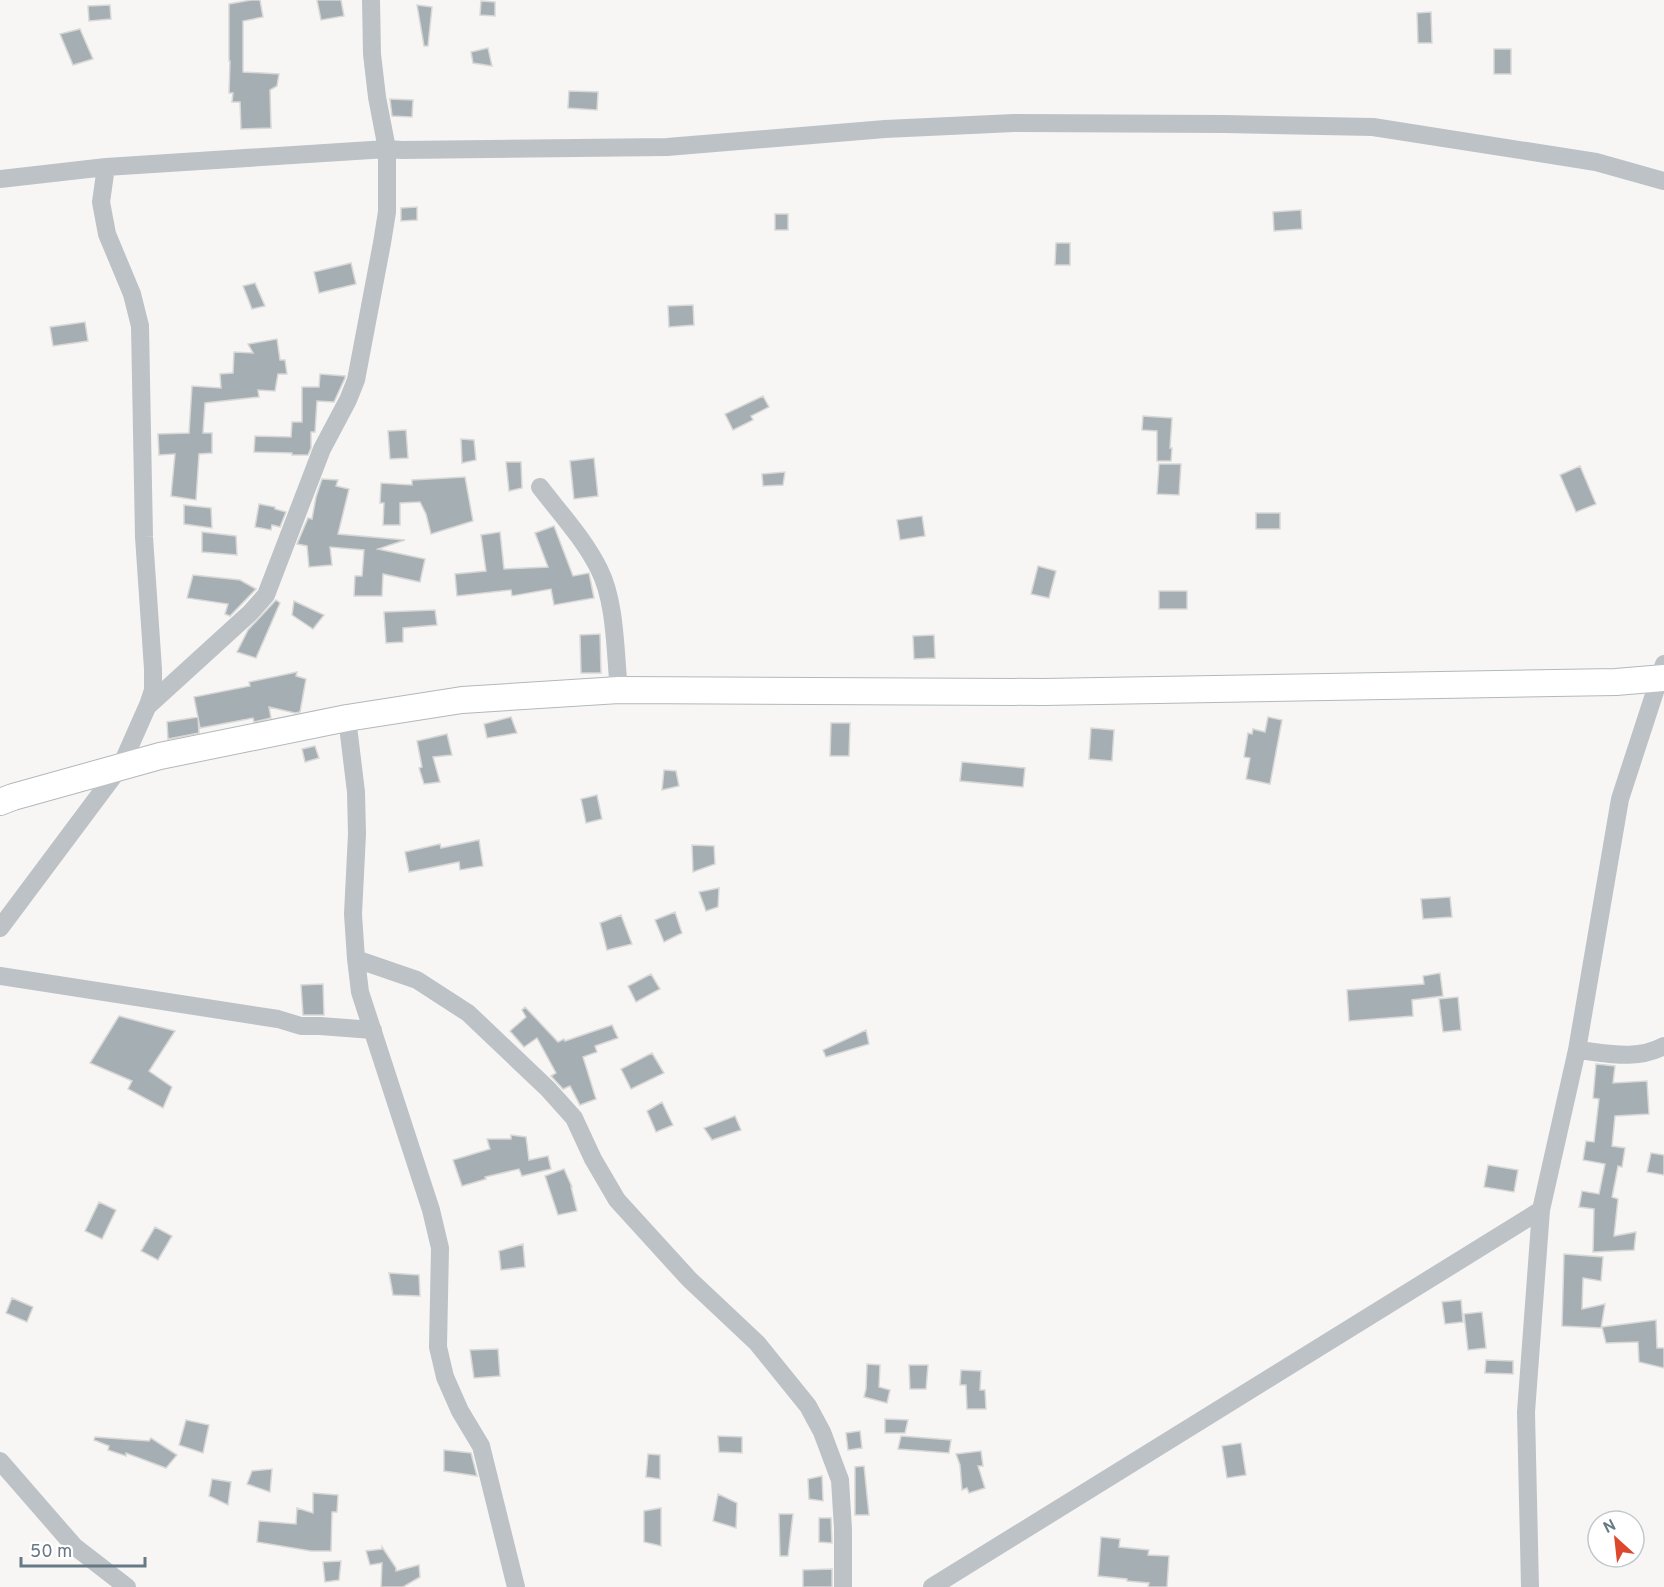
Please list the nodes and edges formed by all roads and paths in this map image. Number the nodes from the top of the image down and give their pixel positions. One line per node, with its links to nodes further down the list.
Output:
1 (371, 0): 2 (street)
2 (387, 149): 3 (street); 5 (street); 9 (street)
3 (106, 167): 4 (street); 9 (street)
4 (0, 179)
5 (1664, 181)
6 (540, 487): 8 (street)
7 (1662, 673): 8 (street); 18 (street)
8 (619, 690): 10 (street)
9 (148, 705): 11 (street)
10 (347, 718): 11 (street); 14 (street)
11 (121, 766): 12 (street); 13 (street)
12 (0, 802)
13 (0, 928)
14 (356, 958): 16 (street); 23 (street)
15 (0, 975): 16 (street)
16 (373, 1030): 22 (street)
17 (1664, 1046): 18 (street)
18 (1577, 1050): 19 (street)
19 (1541, 1210): 24 (street); 25 (street)
20 (0, 1461): 21 (street)
21 (127, 1587)
22 (516, 1587)
23 (843, 1587)
24 (932, 1587)
25 (1530, 1587)

